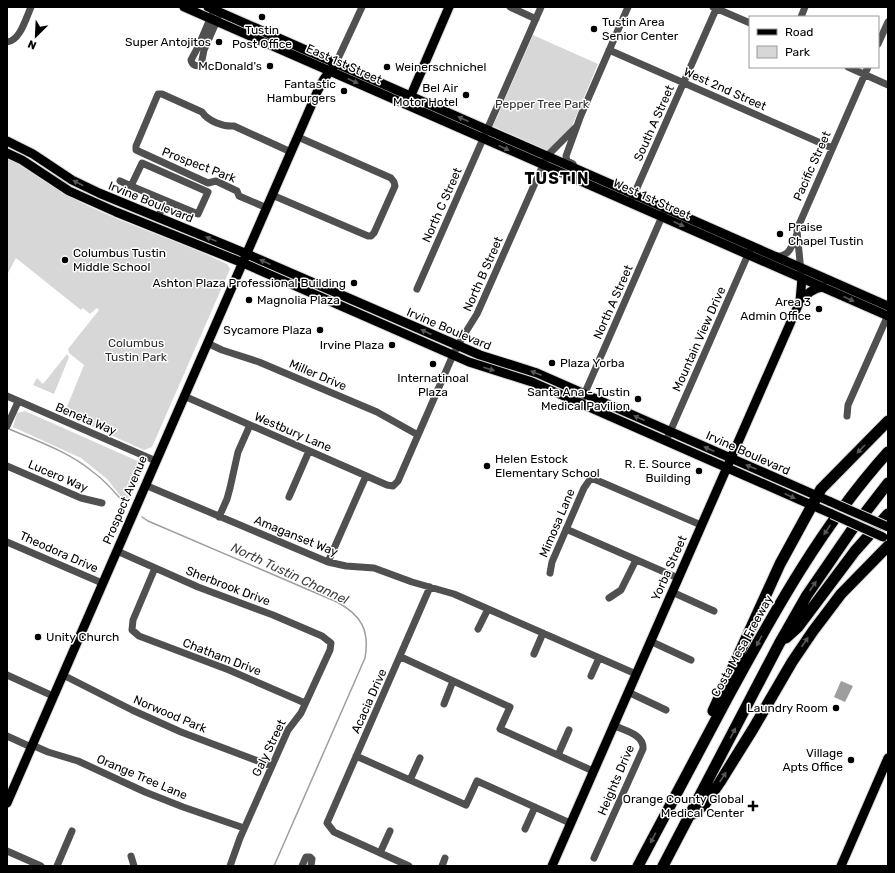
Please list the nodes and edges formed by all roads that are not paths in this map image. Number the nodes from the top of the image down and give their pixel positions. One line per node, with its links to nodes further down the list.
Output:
1 (31, 7): 14 (street)
2 (184, 7): 11 (main road, East 1st Street)
3 (362, 7): 17 (street)
4 (449, 7): 24 (main road)
5 (510, 7): 10 (street)
6 (541, 7): 10 (street, North C Street)
7 (628, 7): 16 (street)
8 (715, 7): 13 (street); 22 (street, South A Street)
9 (214, 10): 11 (street); 17 (main road, East 1st Street)
10 (536, 18): 27 (street, North C Street)
11 (214, 20): 11 (street); 20 (main road, East 1st Street)
12 (888, 22): 15 (street)
13 (749, 23)
14 (7, 42)
15 (879, 42)
16 (610, 50): 22 (street, West 2nd Street); 26 (street)
17 (336, 63): 20 (main road, Prospect Avenue); 24 (main road, East 1st Street)
18 (850, 68): 21 (street)
19 (868, 68): 21 (street, Pacific Street)
20 (330, 71): 25 (main road, East 1st Street, one-way to 25); 28 (main road, Prospect Avenue)
21 (865, 74): 23 (street); 31 (street, Pacific Street)
22 (684, 83): 31 (street, West 2nd Street); 41 (street, South A Street)
23 (888, 85)
24 (410, 96): 25 (main road); 27 (main road, West 1st Street, one-way to 24)
25 (406, 105): 29 (main road, West 1st Street)
26 (576, 127): 34 (street); 36 (street)
27 (487, 129): 29 (street, North C Street); 34 (main road, West 1st Street)
28 (298, 137): 32 (main road, Prospect Avenue); 39 (street)
29 (483, 138): 35 (main road, West 1st Street, one-way to 35); 57 (street, North C Street)
30 (7, 141): 40 (main road, Irvine Boulevard, one-way to 30)
31 (832, 148): 49 (street, Pacific Street)
32 (291, 152): 39 (main road, Prospect Avenue); 44 (street, Prospect Park)
33 (7, 153): 42 (main road, Irvine Boulevard)
34 (547, 156): 35 (street, North B Street); 36 (main road, West 1st Street)
35 (543, 165): 41 (main road, West 1st Street); 64 (street, North B Street)
36 (589, 174): 41 (main road, West 1st Street)
37 (120, 181): 38 (street)
38 (131, 186): 43 (street); 43 (street)
39 (272, 195): 44 (main road, Prospect Avenue)
40 (106, 196): 42 (main road); 47 (main road, Irvine Boulevard)
41 (633, 199): 45 (main road, West 1st Street); 46 (main road, West 1st Street)
42 (88, 200): 48 (main road, Irvine Boulevard)
43 (165, 201): 47 (street)
44 (267, 208): 51 (main road, Prospect Avenue)
45 (666, 208): 46 (street, North A Street); 50 (main road, West 1st Street)
46 (662, 217): 50 (main road, West 1st Street, one-way to 50); 66 (street, North A Street)
47 (158, 218): 48 (main road); 51 (main road, Irvine Boulevard, one-way to 47)
48 (141, 222): 53 (main road, Irvine Boulevard)
49 (797, 234): 52 (street); 54 (street, Pacific Street)
50 (750, 250): 52 (main road, West 1st Street); 55 (main road, West 1st Street); 75 (street, Mountain View Drive)
51 (247, 254): 53 (main road, Prospect Avenue); 60 (main road, Irvine Boulevard, one-way to 51)
52 (773, 255): 54 (main road, West 1st Street)
53 (243, 263): 62 (main road, Irvine Boulevard); 63 (main road, Prospect Avenue)
54 (800, 267): 55 (street, Pacific Street); 59 (main road, West 1st Street)
55 (802, 278): 56 (main road, West 1st Street); 58 (main road, Yorba Street)
56 (823, 288): 58 (main road); 61 (main road, West 1st Street, one-way to 61)
57 (417, 289)
58 (800, 301): 80 (main road, Yorba Street)
59 (888, 306)
60 (376, 310): 62 (main road); 64 (main road, Irvine Boulevard, one-way to 60)
61 (888, 316): 71 (street)
62 (372, 319): 65 (main road, Irvine Boulevard)
63 (207, 343): 68 (main road, Prospect Avenue); 76 (street, Miller Drive)
64 (458, 346): 65 (street, North B Street); 66 (main road, Irvine Boulevard, one-way to 64)
65 (453, 355): 70 (main road, Irvine Boulevard, one-way to 70); 76 (street, North B Street)
66 (584, 394): 70 (street, North A Street); 75 (main road, Irvine Boulevard, one-way to 66)
67 (7, 396): 69 (street, Beneta Way)
68 (184, 396): 74 (street, Westbury Lane); 81 (main road, Prospect Avenue)
69 (18, 402): 73 (street); 81 (street, Beneta Way)
70 (580, 404): 77 (main road, Irvine Boulevard)
71 (848, 416)
72 (888, 421): 89 (highway, one-way to 89)
73 (8, 424)
74 (250, 425): 78 (street, Westbury Lane); 92 (street)
75 (671, 432): 77 (street, Mountain View Drive); 80 (main road, Irvine Boulevard, one-way to 75)
76 (418, 435): 87 (street, North B Street)
77 (666, 441): 83 (main road, Irvine Boulevard)
78 (309, 450): 84 (street, Westbury Lane); 88 (street)
79 (887, 453): 139 (highway, Costa Mesa Freeway, one-way to 139)
80 (730, 458): 83 (main road, Yorba Street); 89 (main road, Irvine Boulevard, one-way to 80)
81 (156, 461): 86 (main road, Prospect Avenue)
82 (7, 466): 90 (street, Lucero Way)
83 (726, 468): 89 (main road, Irvine Boulevard, one-way to 89); 93 (main road, Yorba Street)
84 (366, 476): 87 (street, Westbury Lane); 100 (street)
85 (888, 483): 114 (highway, one-way to 85)
86 (145, 485): 92 (street, Amaganset Way); 98 (main road, Prospect Avenue)
87 (393, 486)
88 (289, 497)
89 (815, 501): 94 (main road, Irvine Boulevard, bridge); 96 (main road, bridge); 139 (highway)
90 (102, 503)
91 (888, 514): 114 (highway)
92 (219, 517): 100 (street, Amaganset Way)
93 (701, 525): 95 (street, Mimosa Lane); 103 (main road, Yorba Street)
94 (888, 527)
95 (566, 529): 99 (street); 102 (street, Mimosa Lane)
96 (886, 541): 143 (highway, one-way to 96)
97 (7, 542): 104 (street, Theodora Drive)
98 (117, 551): 101 (street, Sherbrook Drive); 104 (main road, Prospect Avenue)
99 (636, 560): 103 (street); 107 (street)
100 (328, 562): 105 (street, Amaganset Way)
101 (156, 568): 113 (street, Sherbrook Drive); 126 (street, Chatham Drive)
102 (550, 573)
103 (678, 578): 106 (main road, Yorba Street)
104 (102, 583): 121 (main road, Prospect Avenue)
105 (430, 587): 108 (street, Amaganset Way); 116 (street, Acacia Drive)
106 (672, 592): 109 (street); 112 (main road, Yorba Street)
107 (609, 598)
108 (488, 609): 110 (street); 111 (street, Amaganset Way)
109 (714, 611)
110 (478, 629)
111 (543, 633): 115 (street); 117 (street, Amaganset Way)
112 (650, 642): 118 (street); 119 (main road, Yorba Street)
113 (331, 643): 126 (street, Galy Street)
114 (779, 644): 143 (highway, one-way to 114)
115 (534, 654)
116 (401, 657): 123 (street); 134 (street, Acacia Drive)
117 (599, 658): 119 (street, Amaganset Way); 122 (street)
118 (691, 660)
119 (636, 674): 124 (main road, Yorba Street)
120 (7, 675): 125 (street)
121 (62, 675): 125 (main road, Prospect Avenue); 137 (street, Norwood Park)
122 (591, 676)
123 (453, 681): 127 (street); 133 (street)
124 (628, 692): 128 (street); 129 (main road, Yorba Street)
125 (53, 696): 132 (main road, Prospect Avenue)
126 (305, 703): 137 (street, Galy Street)
127 (444, 704)
128 (666, 710)
129 (613, 725): 138 (main road, Yorba Street); 153 (street, Heights Drive)
130 (569, 730): 133 (street)
131 (7, 736): 132 (street, Orange Tree Lane)
132 (31, 746): 141 (main road, Prospect Avenue); 145 (street, Orange Tree Lane)
133 (558, 755): 138 (street)
134 (356, 756): 140 (street); 150 (street, Acacia Drive)
135 (420, 758): 140 (street)
136 (888, 758): 165 (main road)
137 (271, 766): 145 (street, Galy Street)
138 (593, 771): 144 (main road, Yorba Street)
139 (684, 779): 163 (highway, Costa Mesa Freeway, one-way to 163)
140 (410, 780): 142 (street)
141 (8, 798)
142 (535, 807): 144 (street); 146 (street)
143 (689, 817): 164 (highway)
144 (570, 823): 162 (main road, Yorba Street)
145 (244, 828): 157 (street, Galy Street)
146 (525, 829)
147 (72, 831): 155 (street)
148 (390, 831): 150 (street)
149 (7, 851): 154 (street)
150 (380, 853): 160 (street)
151 (131, 856): 156 (street)
152 (445, 858): 161 (street)
153 (594, 858)
154 (41, 866)
155 (57, 866)
156 (134, 866)
157 (230, 866)
158 (302, 866): 159 (street)
159 (311, 866)
160 (409, 866)
161 (442, 866)
162 (552, 866)
163 (638, 866)
164 (663, 866)
165 (841, 866)

